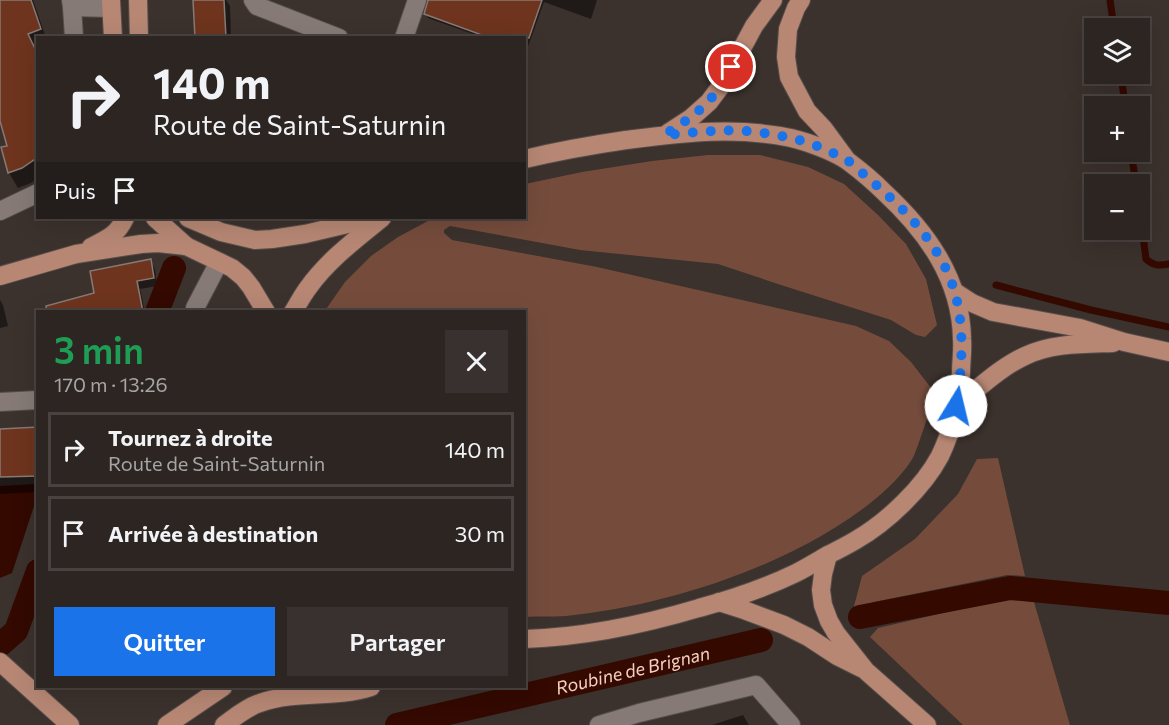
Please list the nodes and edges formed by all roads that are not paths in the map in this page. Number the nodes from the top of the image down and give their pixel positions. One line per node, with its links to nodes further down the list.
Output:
1 (138, 0): 11 (main road)
2 (252, 0): 8 (lane)
3 (417, 0): 13 (lane)
4 (773, 0): 14 (main road)
5 (801, 0): 16 (main road)
6 (71, 4): 7 (lane); 9 (lane)
7 (111, 4): 10 (main road)
8 (299, 30): 12 (lane)
9 (74, 36)
10 (113, 36)
11 (140, 36)
12 (329, 36)
13 (405, 36)
14 (664, 135): 15 (main road); 16 (main road)
15 (526, 159)
16 (848, 161): 28 (main road)
17 (36, 194): 18 (lane)
18 (0, 211)
19 (124, 219): 25 (main road)
20 (156, 219): 24 (main road)
21 (190, 219): 22 (main road)
22 (369, 219)
23 (381, 219): 31 (main road)
24 (186, 246): 25 (main road); 26 (main road)
25 (76, 254): 27 (main road)
26 (219, 262): 29 (lane); 30 (main road)
27 (0, 276)
28 (955, 292): 32 (main road); 36 (main road)
29 (196, 310)
30 (265, 310)
31 (294, 310)
32 (1124, 342): 33 (main road); 36 (main road)
33 (1169, 352)
34 (36, 400): 35 (lane)
35 (0, 402)
36 (956, 406): 37 (main road)
37 (828, 555): 38 (main road); 41 (main road)
38 (719, 602): 39 (main road); 41 (main road)
39 (526, 639)
40 (1, 663): 45 (main road)
41 (866, 671): 50 (main road)
42 (222, 688): 46 (main road)
43 (367, 688): 47 (main road)
44 (640, 719): 48 (lane); 49 (lane)
45 (69, 725)
46 (167, 725)
47 (224, 725)
48 (598, 725)
49 (791, 725)
50 (927, 725)

